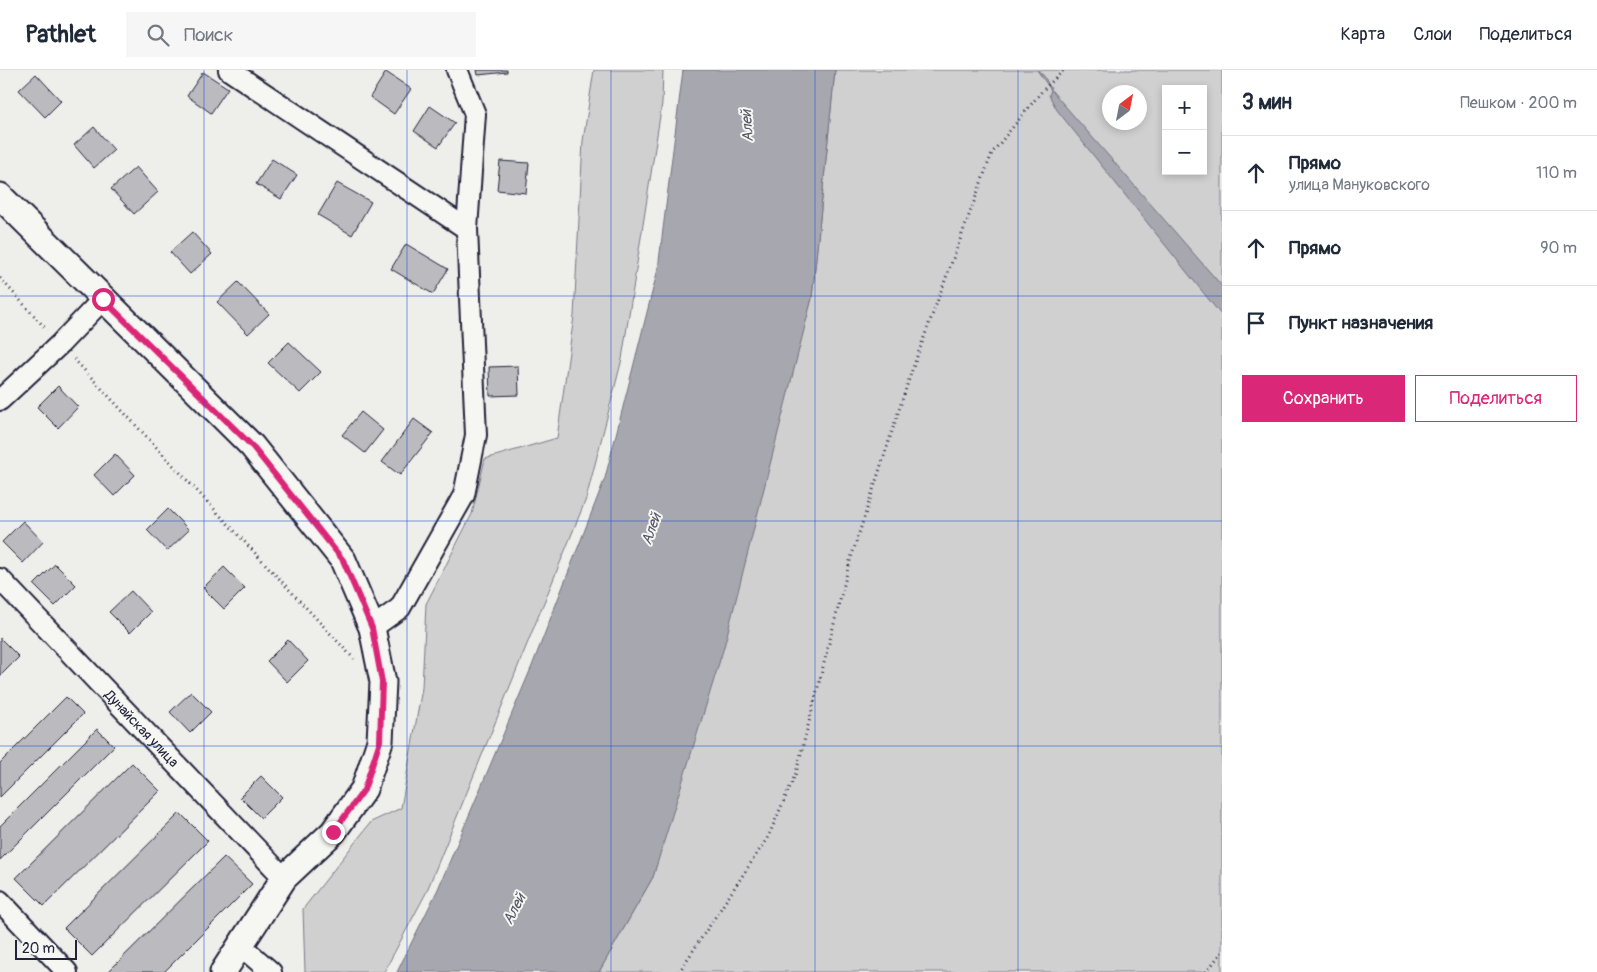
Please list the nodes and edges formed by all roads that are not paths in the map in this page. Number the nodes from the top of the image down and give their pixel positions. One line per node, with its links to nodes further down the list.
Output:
1 (229, 70): 4 (street)
2 (458, 70): 4 (street)
3 (0, 196): 5 (street)
4 (468, 230): 8 (street)
5 (103, 299): 6 (street); 8 (street)
6 (0, 400)
7 (0, 579): 9 (street, Дунайская улица)
8 (372, 628): 9 (street)
9 (284, 878): 11 (street)
10 (0, 901): 12 (street)
11 (241, 946): 13 (street); 14 (street)
12 (68, 972)
13 (224, 972)
14 (271, 972)

